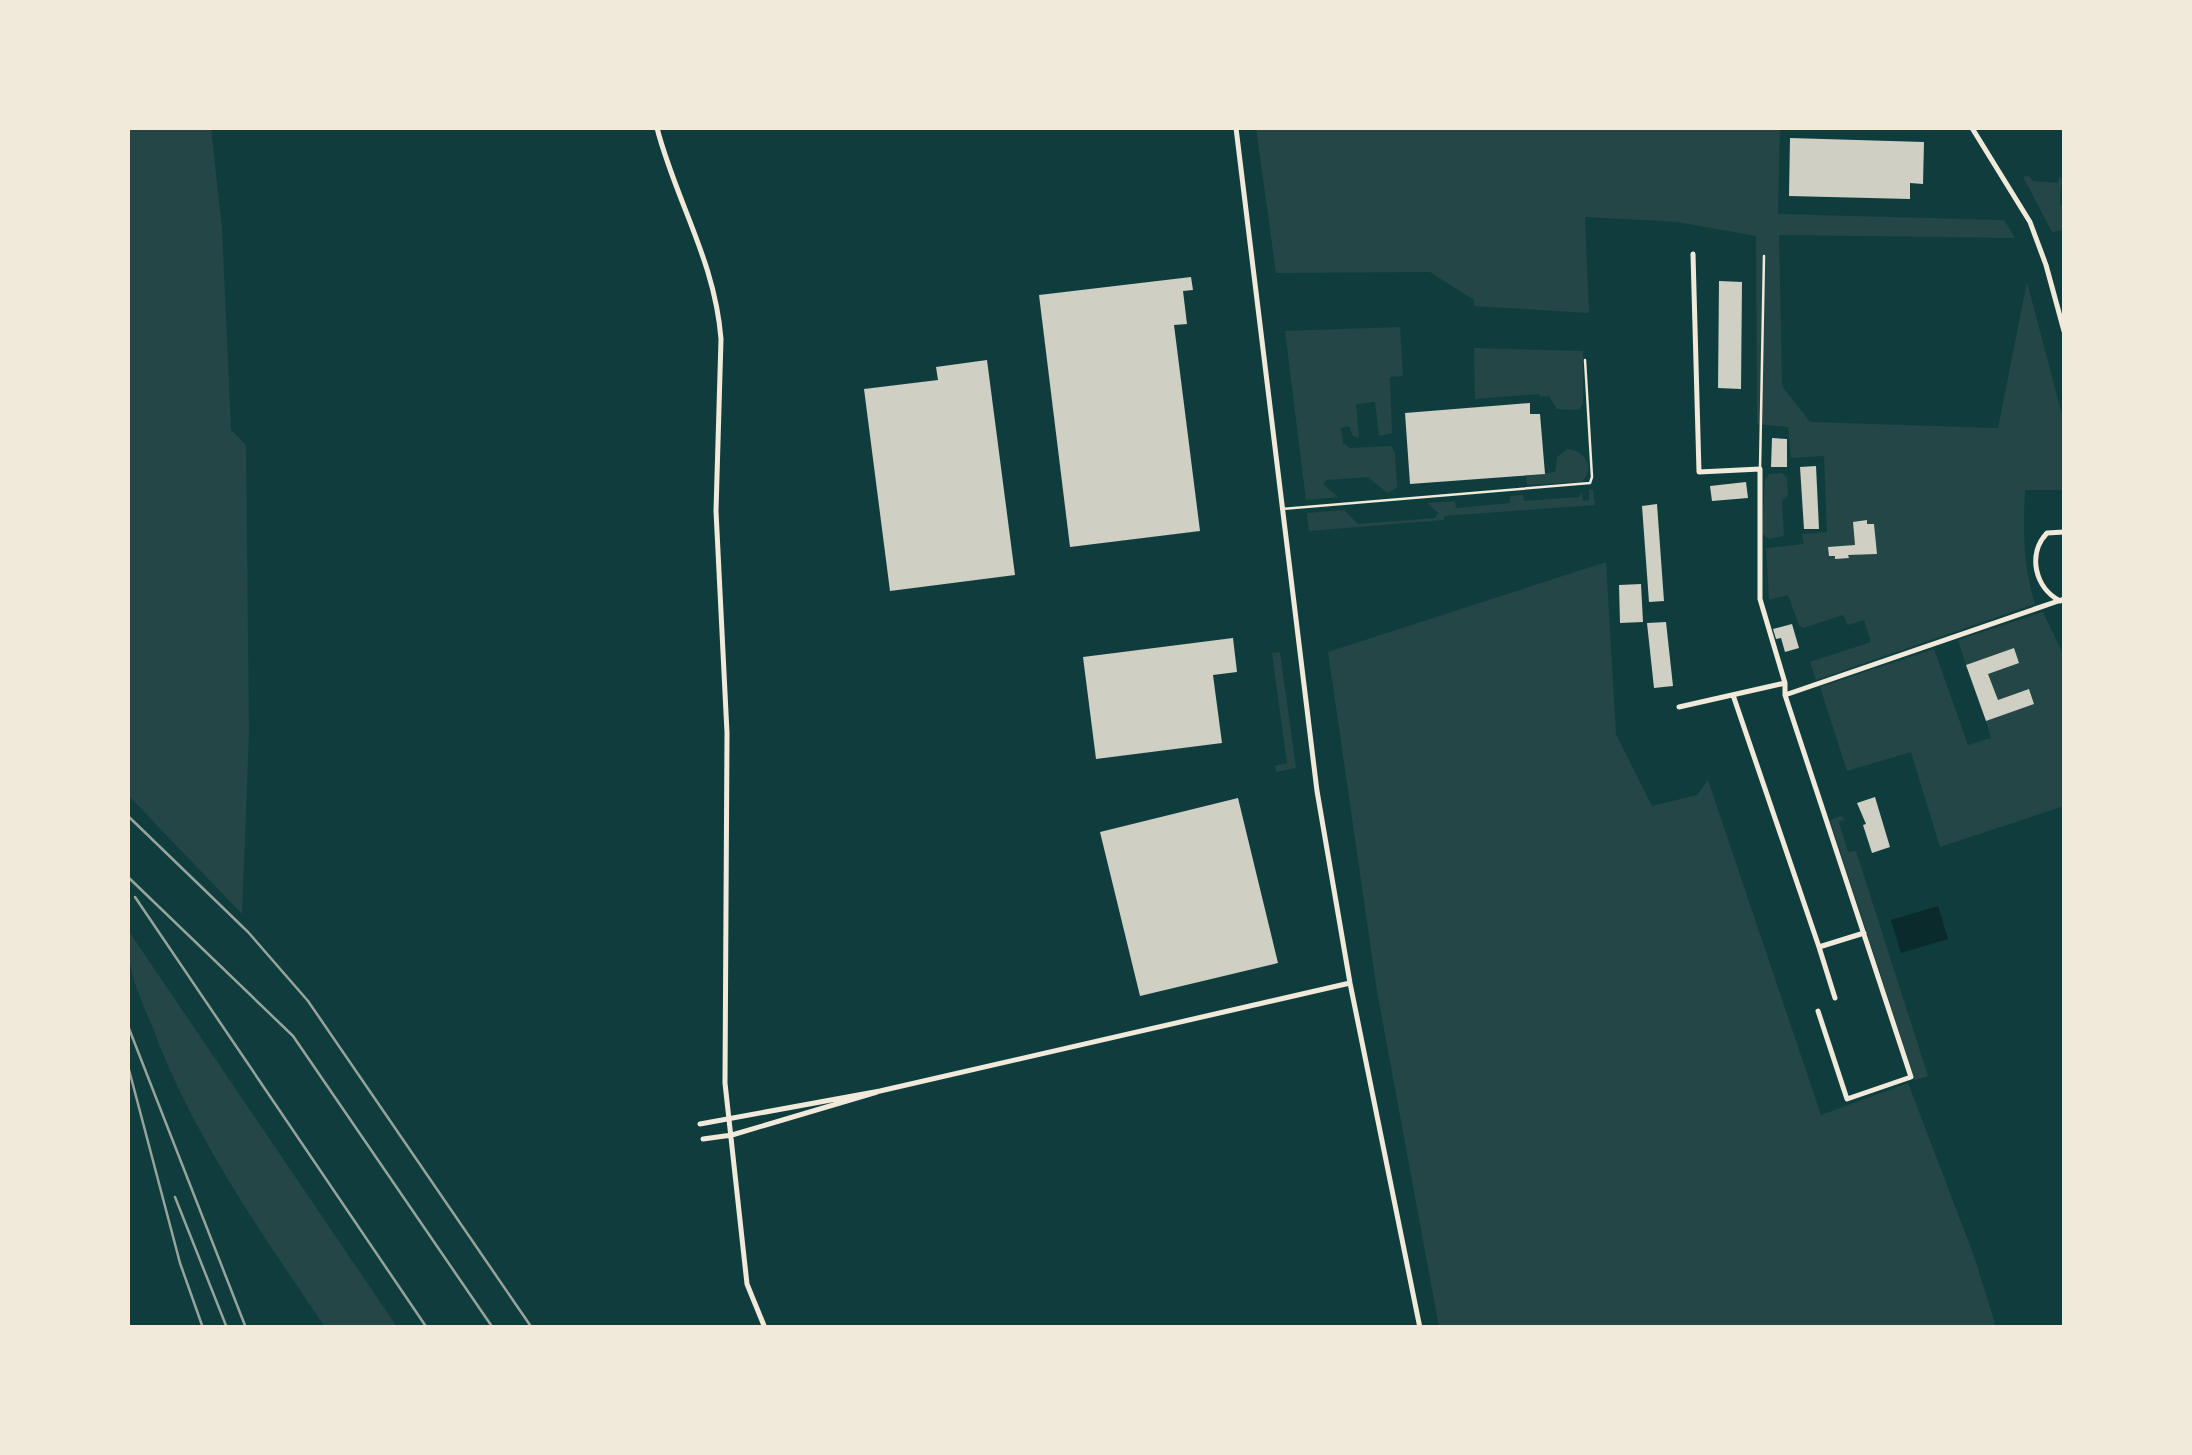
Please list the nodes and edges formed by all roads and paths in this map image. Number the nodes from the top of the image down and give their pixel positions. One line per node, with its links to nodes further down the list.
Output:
1 (657, 128): 22 (street)
2 (1236, 128): 9 (street)
3 (1972, 128): 6 (street)
4 (1693, 254): 8 (street)
5 (1764, 256): 8 (lane)
6 (2064, 331)
7 (1585, 360): 9 (lane)
8 (1760, 469): 12 (street)
9 (1281, 509): 18 (street)
10 (2064, 532): 11 (street)
11 (2062, 600): 14 (street)
12 (1785, 683): 13 (street); 14 (street)
13 (1733, 695): 15 (street); 17 (street)
14 (1785, 695): 16 (street)
15 (1679, 707)
16 (1864, 933): 17 (street); 20 (street)
17 (1819, 948): 19 (street)
18 (1350, 983): 21 (street); 27 (street)
19 (1835, 998)
20 (1818, 1011)
21 (880, 1091): 22 (street); 24 (street)
22 (730, 1120): 23 (street); 24 (street)
23 (700, 1124)
24 (732, 1135): 25 (street); 26 (street)
25 (703, 1139)
26 (765, 1328)
27 (1420, 1328)

